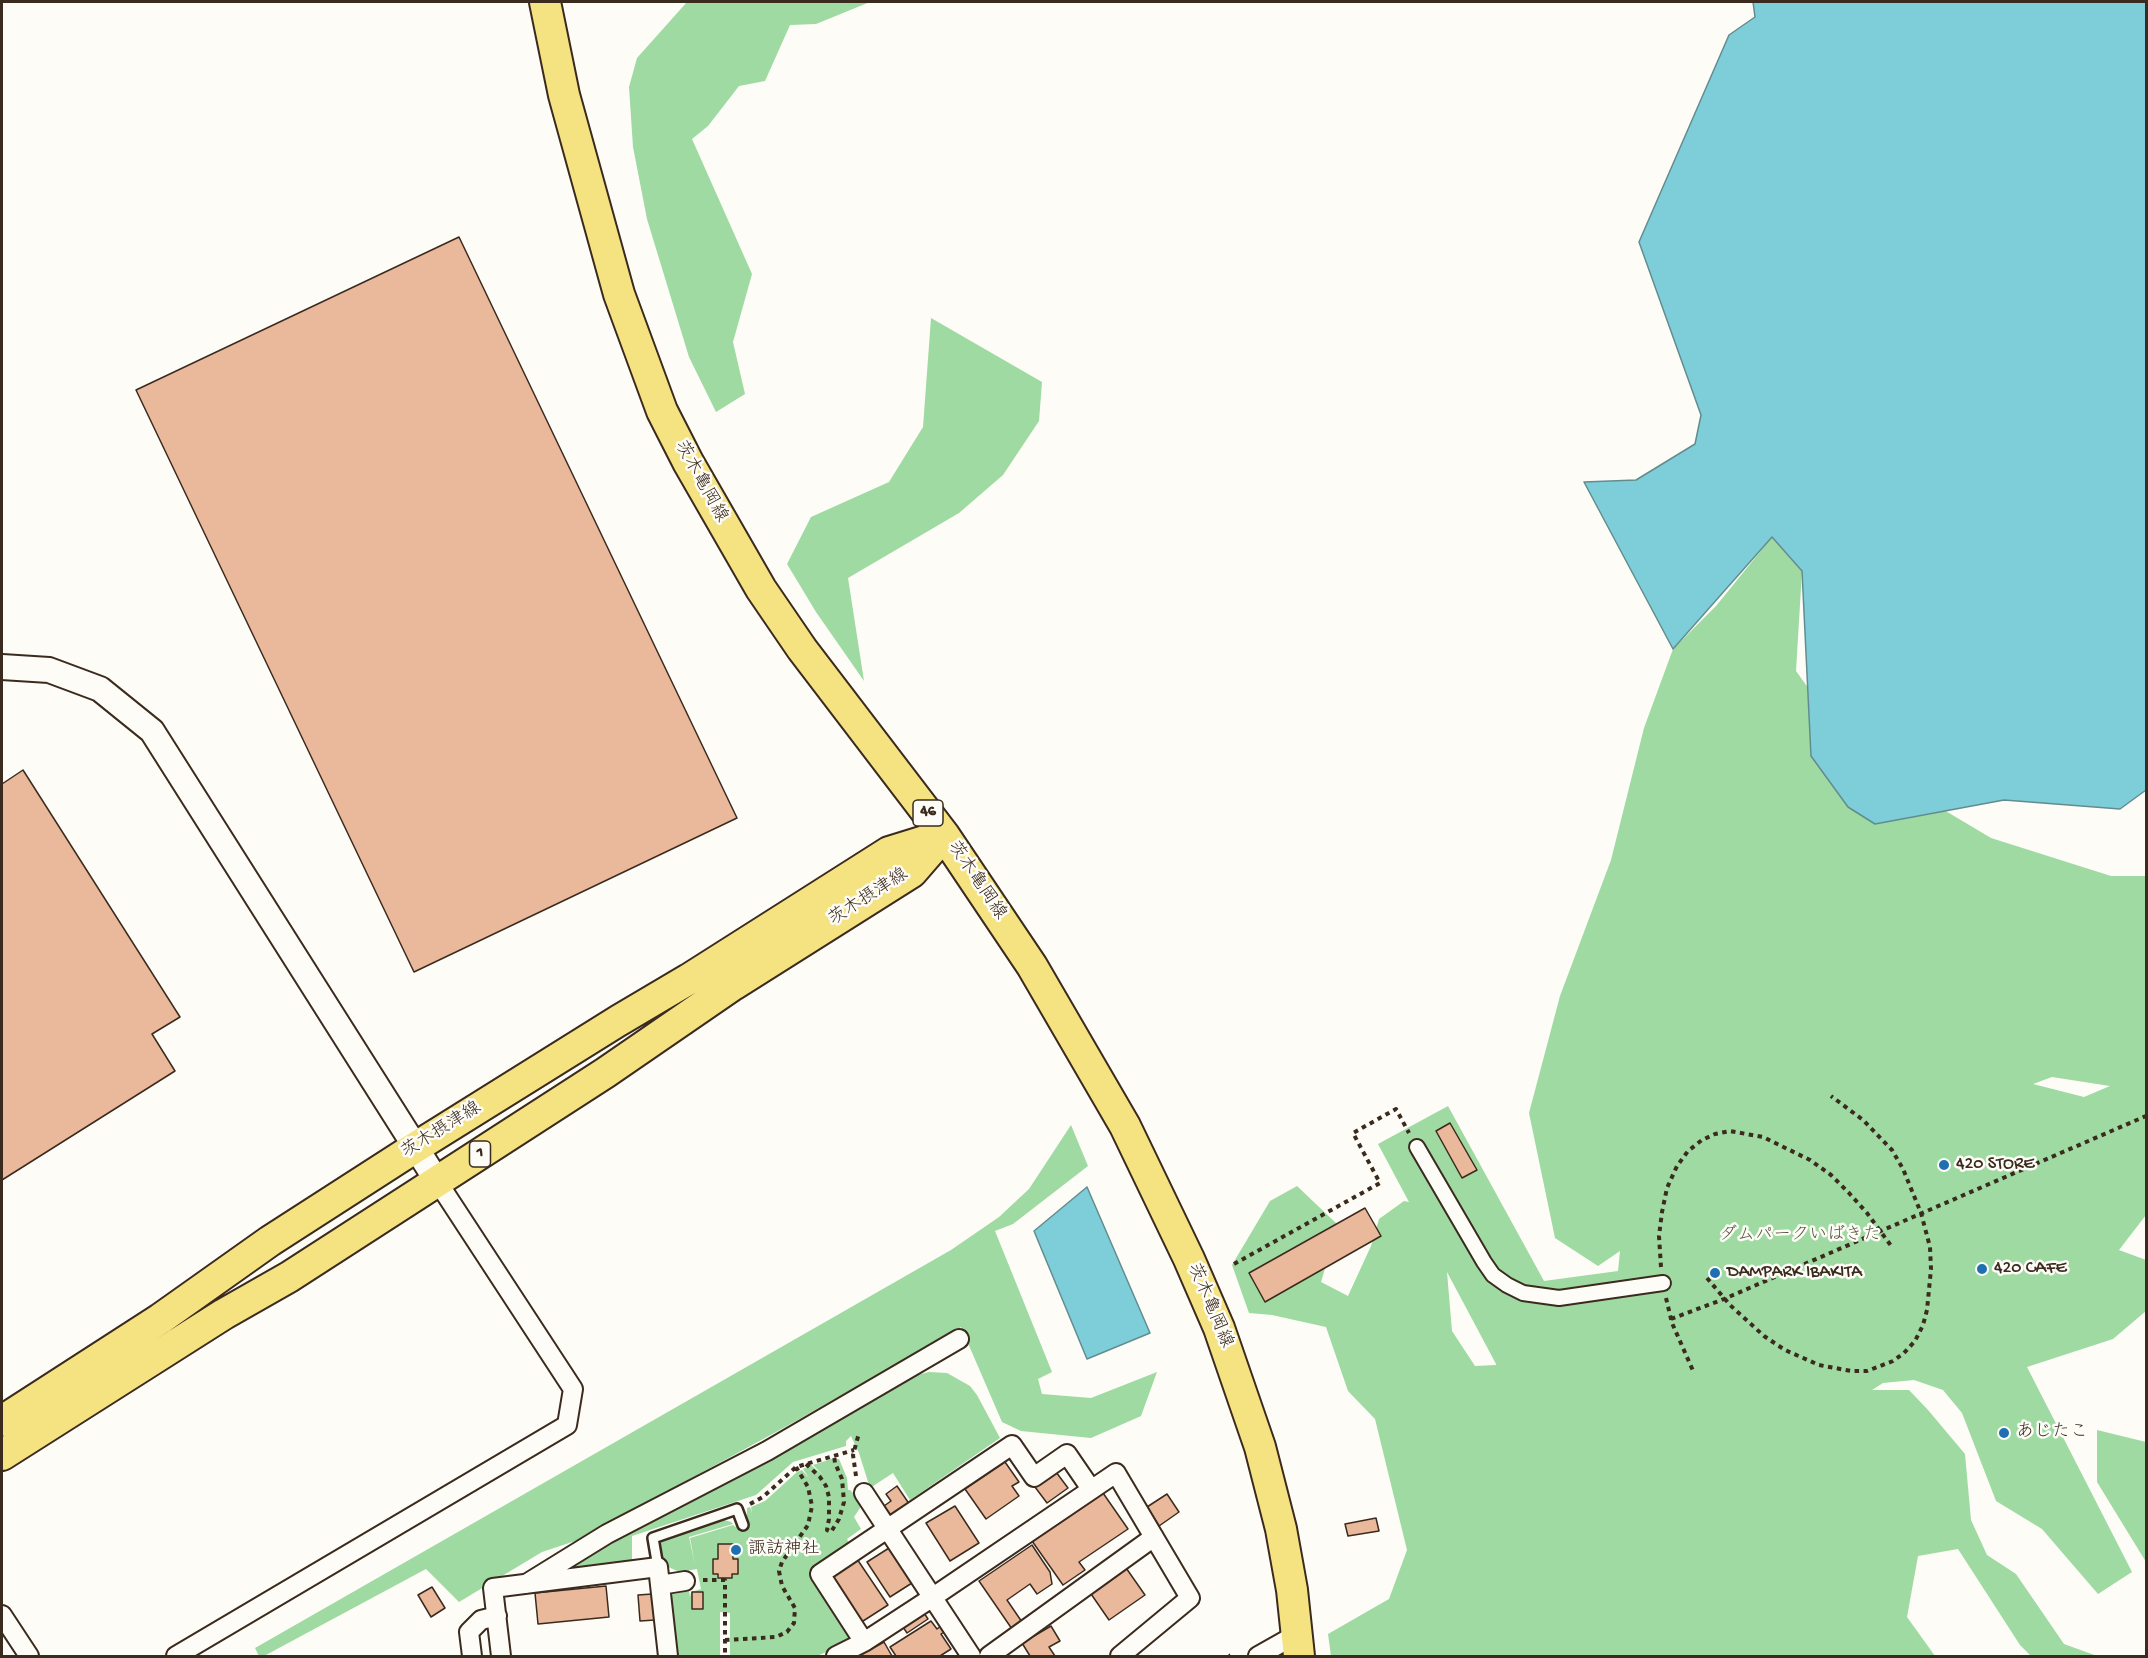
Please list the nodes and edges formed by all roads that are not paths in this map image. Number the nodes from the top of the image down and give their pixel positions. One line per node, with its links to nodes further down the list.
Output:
1 (545, 2): 3 (main road, 茨木亀岡線 / 46)
2 (2, 667): 4 (street)
3 (944, 835): 4 (main road, 茨木摂津線 / 1); 6 (main road, 茨木摂津線 / 1); 24 (main road, 茨木亀岡線 / 46)
4 (417, 1147): 6 (street); 9 (main road, 茨木摂津線 / 1)
5 (1417, 1147): 7 (street)
6 (437, 1181): 10 (main road, 茨木摂津線 / 1); 26 (street)
7 (1663, 1283)
8 (948, 1340): 18 (street)
9 (2, 1421)
10 (2, 1455)
11 (1091, 1489): 14 (street); 15 (street); 20 (street)
12 (864, 1493): 14 (street)
13 (743, 1525): 16 (lane)
14 (888, 1529): 20 (street); 23 (street)
15 (1154, 1537): 32 (street); 33 (street)
16 (658, 1567): 18 (street); 19 (street)
17 (691, 1579): 19 (street)
18 (526, 1584): 22 (street)
19 (660, 1585): 29 (street)
20 (933, 1597): 23 (street); 31 (street)
21 (2, 1615): 25 (street)
22 (497, 1616): 27 (street); 28 (street)
23 (864, 1642): 30 (street)
24 (1298, 1645): 34 (street)
25 (29, 1656)
26 (176, 1656)
27 (472, 1656)
28 (501, 1656)
29 (668, 1656)
30 (836, 1656)
31 (971, 1656)
32 (989, 1656)
33 (1120, 1656)
34 (1258, 1656)

